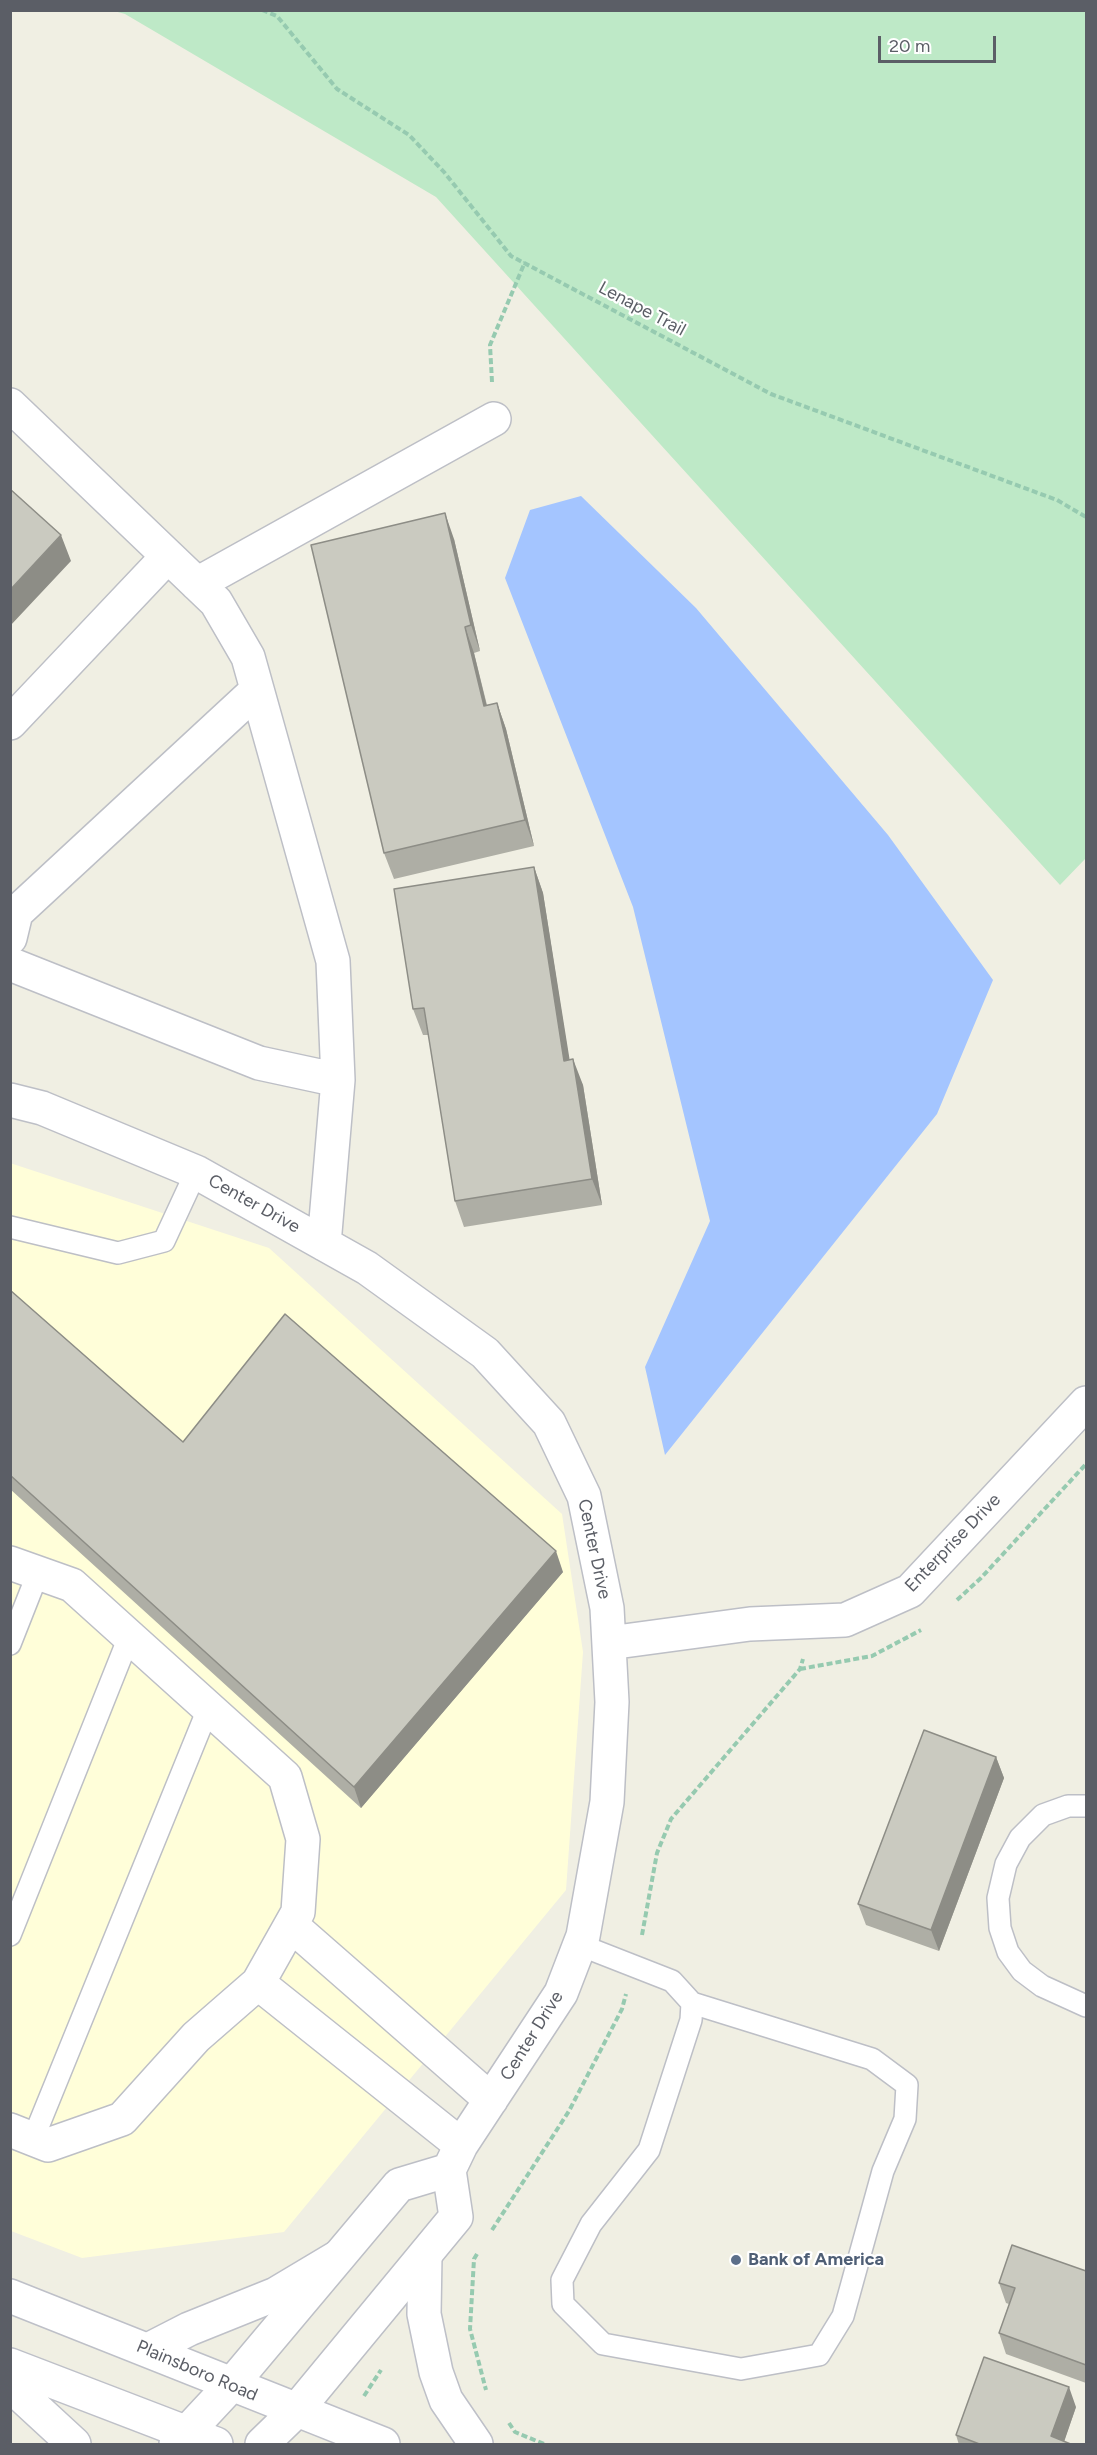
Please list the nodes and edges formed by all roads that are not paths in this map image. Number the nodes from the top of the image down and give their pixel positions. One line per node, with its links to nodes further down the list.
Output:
1 (10, 405): 3 (street)
2 (494, 419): 4 (street)
3 (168, 556): 4 (street); 6 (street)
4 (197, 584): 5 (street)
5 (257, 690): 7 (street); 9 (street)
6 (10, 723)
7 (10, 938)
8 (10, 964): 9 (street)
9 (338, 1080): 13 (street)
10 (10, 1100): 11 (street, Center Drive)
11 (196, 1172): 12 (lane); 13 (street, Center Drive)
12 (10, 1227)
13 (324, 1244): 17 (street, Center Drive)
14 (1086, 1403): 17 (street, Enterprise Drive)
15 (24, 1568): 16 (street); 18 (lane)
16 (129, 1637): 19 (street); 22 (lane)
17 (609, 1643): 23 (street, Center Drive)
18 (10, 1644)
19 (208, 1709): 21 (street); 28 (lane)
20 (1086, 1806): 26 (lane)
21 (291, 1925): 24 (street); 27 (street)
22 (10, 1935)
23 (580, 1945): 25 (lane); 27 (street, Center Drive)
24 (258, 1983): 28 (street); 29 (street)
25 (692, 2003): 25 (lane)
26 (1086, 2006)
27 (491, 2100): 29 (street, Center Drive)
28 (22, 2134)
29 (455, 2157): 30 (street); 31 (street)
30 (424, 2256): 37 (street); 42 (street)
31 (338, 2257): 33 (street); 36 (street)
32 (10, 2296): 33 (street, Plainsboro Road)
33 (148, 2350): 36 (street, Plainsboro Road)
34 (10, 2365): 38 (street)
35 (10, 2385): 39 (street)
36 (231, 2385): 37 (street, Plainsboro Road); 38 (street)
37 (295, 2412): 40 (street); 41 (street, Plainsboro Road)
38 (193, 2440)
39 (74, 2445)
40 (262, 2445)
41 (383, 2445)
42 (476, 2445)

